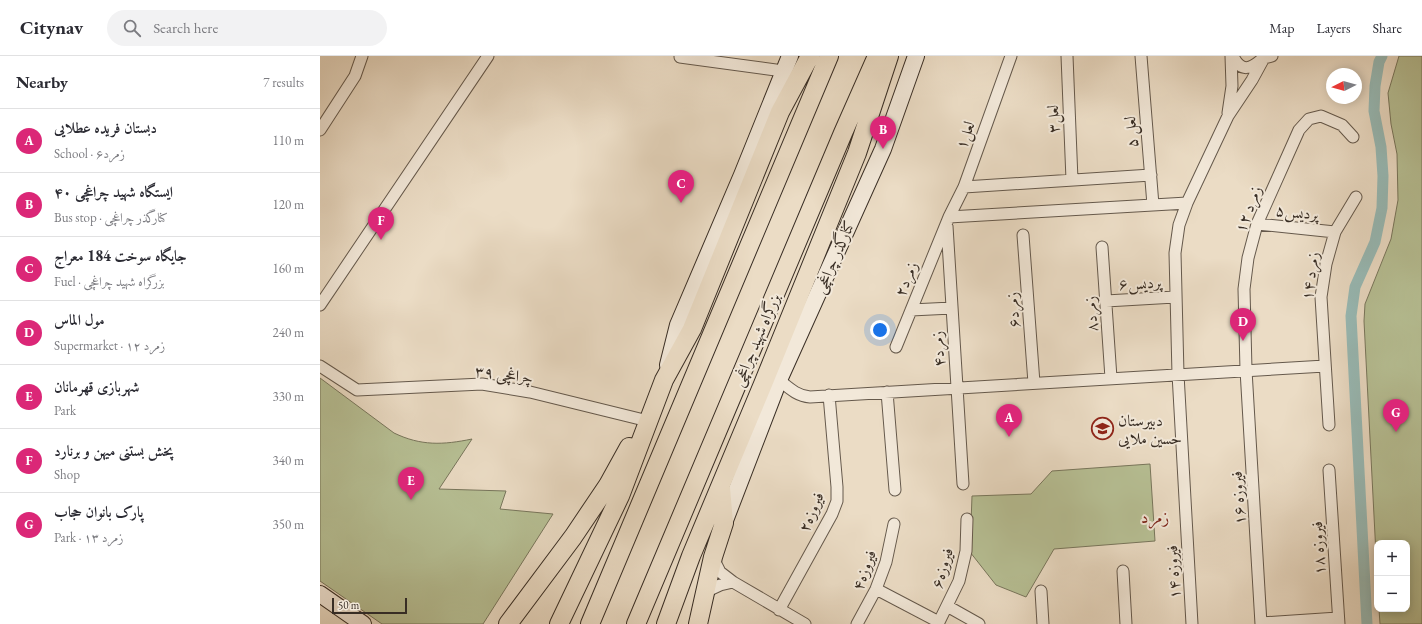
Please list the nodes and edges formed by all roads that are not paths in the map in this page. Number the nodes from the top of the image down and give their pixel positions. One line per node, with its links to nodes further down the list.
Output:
1 (362, 56): 17 (street)
2 (488, 56): 32 (street)
3 (790, 56): 15 (main road)
4 (810, 56): 41 (highway)
5 (829, 56): 74 (highway)
6 (877, 56): 75 (highway, بزرگراه شهید چراغچی)
7 (889, 56): 51 (highway)
8 (916, 56): 42 (main road, کنارگذر چراغچی)
9 (1011, 56): 21 (street, لعل۱)
10 (1067, 56): 20 (street, لعل۳)
11 (1141, 56): 19 (street, لعل ۵)
12 (1232, 56): 14 (street); 16 (street)
13 (680, 57): 15 (street)
14 (1268, 57): 16 (street)
15 (783, 71): 41 (main road)
16 (1228, 116): 23 (street, فیروزه ۱۴)
17 (320, 130)
18 (1353, 137): 26 (street, زمرد ۱۲)
19 (1151, 175): 20 (street); 24 (street, لعل ۵)
20 (1072, 180): 21 (street)
21 (964, 187): 25 (street, لعل۱)
22 (1356, 197): 27 (street, زمرد ۱۴)
23 (1187, 203): 24 (street); 30 (street, فیروزه ۱۴)
24 (1153, 205): 25 (street)
25 (948, 220): 33 (street, زمرد۴); 34 (street, زمرد۲)
26 (1257, 224): 27 (street, پردیس۵); 38 (street, زمرد ۱۲)
27 (1335, 232): 37 (street, زمرد ۱۴)
28 (1023, 234): 43 (street, زمرد۶)
29 (1102, 247): 31 (street, زمرد۸)
30 (1176, 297): 31 (street, پردیس۶); 39 (street, فیروزه ۱۴)
31 (1106, 301): 40 (street, زمرد۸)
32 (320, 305)
33 (952, 308): 34 (street, زمرد۴); 44 (street, زمرد۴)
34 (911, 310): 35 (street, زمرد۲)
35 (896, 347)
36 (320, 366): 49 (street, چراغچی ۳۹)
37 (1324, 366): 38 (street); 50 (street, زمرد ۱۴)
38 (1246, 370): 39 (street); 70 (street, فیروزه ۱۶)
39 (1178, 374): 40 (street); 83 (street, فیروزه ۱۴)
40 (1111, 378): 43 (street)
41 (664, 380): 47 (highway)
42 (779, 380): 46 (street); 48 (main road, کنارگذر چراغچی)
43 (1034, 383): 44 (street)
44 (957, 387): 45 (street); 53 (street, زمرد۴)
45 (887, 392): 46 (street); 55 (street)
46 (829, 395): 67 (street, فیروزه۲)
47 (657, 400): 49 (highway); 73 (highway)
48 (764, 419): 51 (main road, کنارگذر چراغچی); 57 (main road)
49 (644, 420): 72 (highway)
50 (1329, 425)
51 (737, 448): 54 (highway)
52 (1329, 470): 68 (street, فیروزه ۱۸)
53 (963, 484)
54 (721, 485): 57 (highway); 76 (highway)
55 (895, 490)
56 (967, 519): 66 (street, فیروزه۶)
57 (724, 523): 59 (highway)
58 (894, 524): 62 (street, فیروزه۴)
59 (713, 557): 61 (street); 64 (highway)
60 (1123, 571): 82 (street)
61 (733, 582): 64 (street); 67 (street)
62 (876, 590): 69 (street); 79 (street, فیروزه۴)
63 (1041, 591): 81 (street)
64 (705, 592): 77 (highway)
65 (320, 594): 71 (main road)
66 (947, 606): 69 (street, فیروزه۶); 80 (street)
67 (779, 610): 78 (street)
68 (1339, 621): 70 (street)
69 (939, 623)
70 (1261, 623)
71 (363, 624)
72 (508, 624)
73 (559, 624)
74 (590, 624)
75 (636, 624)
76 (666, 624)
77 (698, 624)
78 (805, 624)
79 (857, 624)
80 (979, 624)
81 (1042, 624)
82 (1126, 624)
83 (1192, 624)

